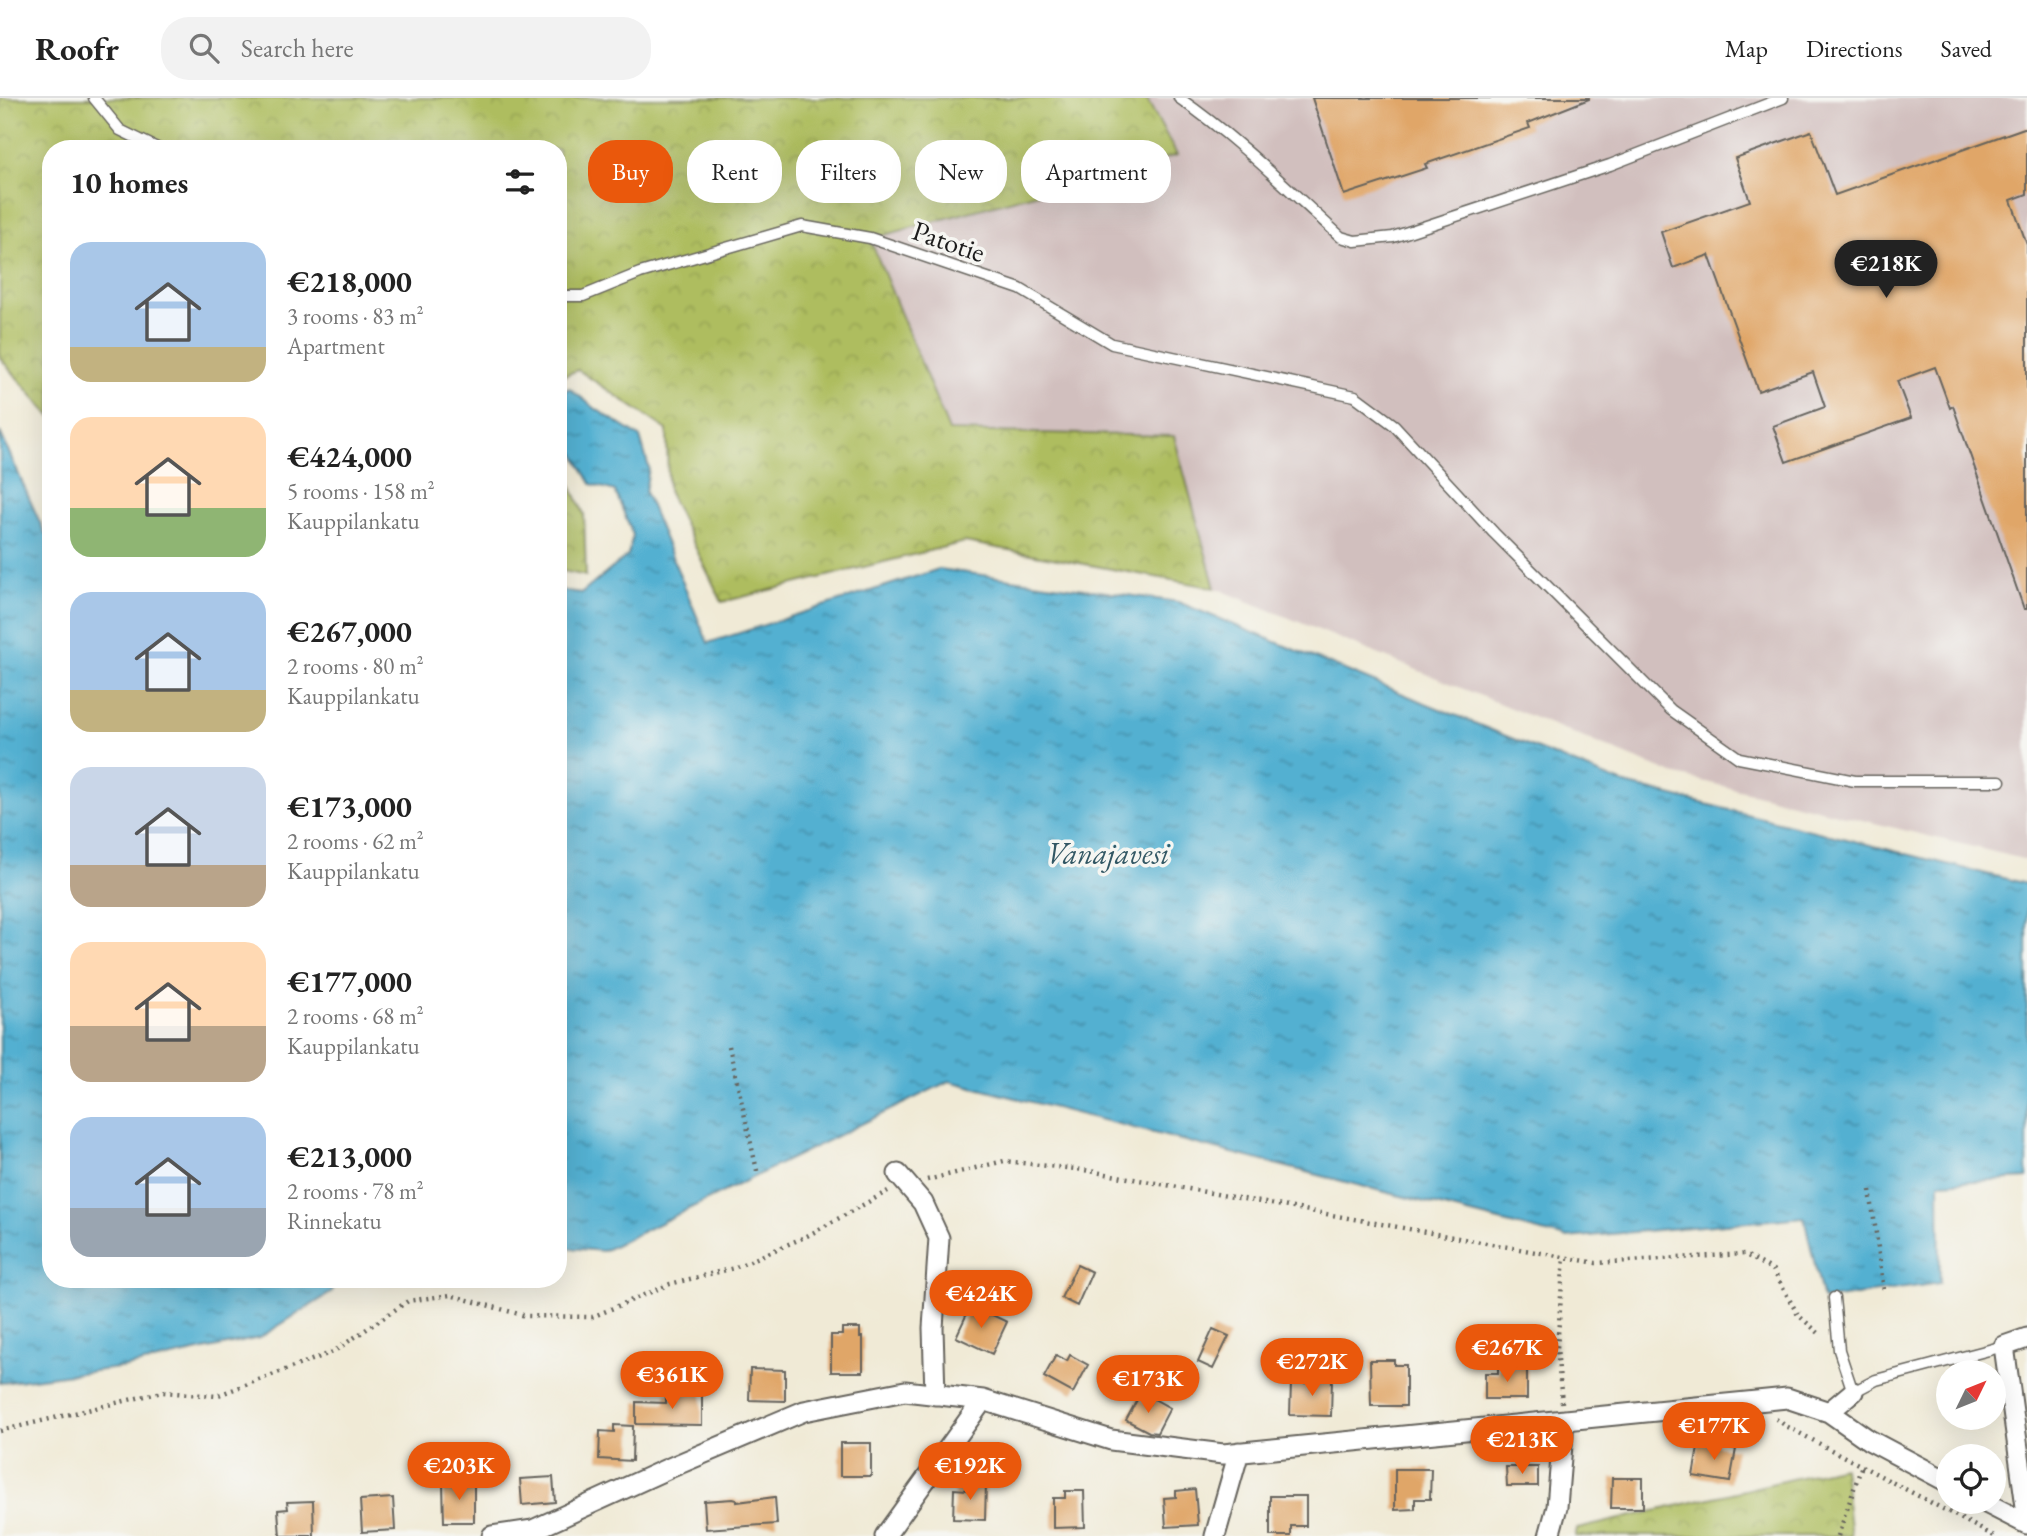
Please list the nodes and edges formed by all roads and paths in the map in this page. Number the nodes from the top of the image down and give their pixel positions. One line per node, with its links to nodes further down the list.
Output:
1 (94, 98): 4 (lane)
2 (1179, 98): 3 (lane)
3 (1783, 98)
4 (141, 140)
5 (567, 296): 6 (lane, Patotie)
6 (2000, 780)
7 (729, 1046): 8 (path)
8 (758, 1175)
9 (903, 1179): 11 (path); 18 (street); 23 (path)
10 (1870, 1190): 12 (path)
11 (1564, 1257): 16 (path); 22 (path)
12 (1884, 1291)
13 (1834, 1298): 16 (lane)
14 (2027, 1338): 15 (street)
15 (2004, 1346): 17 (lane); 29 (street)
16 (1839, 1350): 17 (lane)
17 (1853, 1392): 21 (street)
18 (935, 1395): 19 (street); 31 (street)
19 (983, 1400): 25 (street); 32 (street)
20 (1753, 1402): 21 (street); 22 (street); 26 (path)
21 (1829, 1412): 24 (street)
22 (1564, 1420): 25 (street); 34 (street)
23 (0, 1431)
24 (1869, 1440): 26 (path); 27 (street)
25 (1239, 1452): 33 (street)
26 (1862, 1466): 35 (path); 36 (path)
27 (1936, 1476)
28 (2006, 1513): 30 (street)
29 (2027, 1514)
30 (2027, 1524)
31 (492, 1536)
32 (885, 1536)
33 (1215, 1536)
34 (1549, 1536)
35 (1838, 1536)
36 (1994, 1536)

